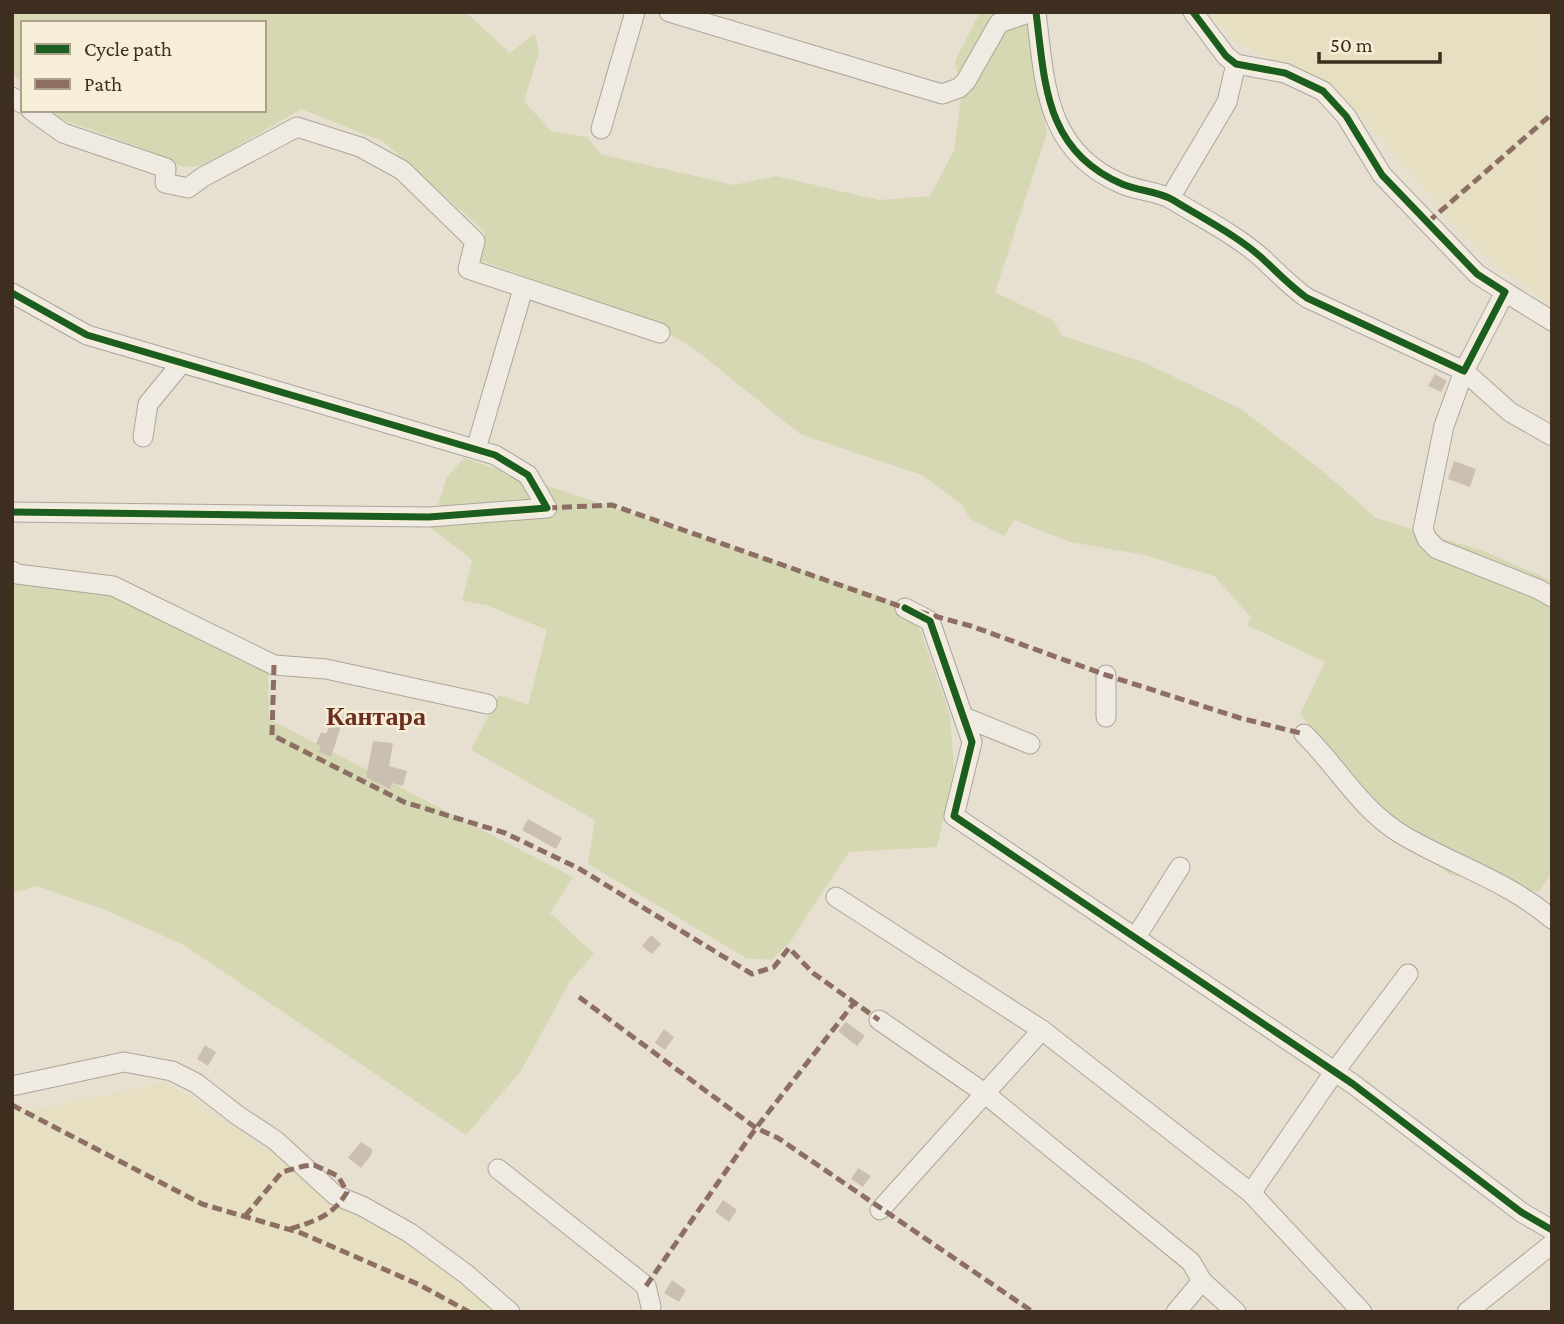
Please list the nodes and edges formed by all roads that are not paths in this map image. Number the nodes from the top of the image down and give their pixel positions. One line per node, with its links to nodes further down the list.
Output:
1 (635, 12): 7 (street)
2 (669, 12): 3 (street)
3 (1034, 12): 8 (street)
4 (1193, 12): 5 (street)
5 (1236, 64): 8 (street); 10 (street)
6 (34, 112): 9 (street)
7 (601, 129)
8 (1170, 198): 15 (street)
9 (523, 289): 13 (street); 18 (street)
10 (1505, 292): 12 (street); 15 (street)
11 (12, 293): 14 (street)
12 (1552, 321)
13 (660, 333)
14 (180, 365): 17 (street); 18 (street)
15 (1464, 371): 16 (street); 21 (street)
16 (1552, 436)
17 (143, 437)
18 (476, 449): 19 (street)
19 (12, 512)
20 (12, 571): 24 (street)
21 (1552, 597)
22 (905, 608): 25 (street)
23 (1106, 675): 26 (street)
24 (487, 704)
25 (964, 717): 28 (street); 32 (street)
26 (1106, 718)
27 (1304, 734): 31 (street)
28 (1030, 744)
29 (1180, 867): 32 (street)
30 (836, 897): 35 (street)
31 (1552, 919)
32 (1136, 937): 36 (street)
33 (1408, 974): 36 (street)
34 (879, 1020): 38 (street)
35 (1042, 1030): 38 (street); 40 (street)
36 (1335, 1071): 40 (street); 42 (street)
37 (12, 1086): 46 (street)
38 (983, 1092): 41 (street); 44 (street)
39 (498, 1169): 45 (street)
40 (1251, 1194): 49 (street)
41 (880, 1210)
42 (1552, 1230)
43 (1552, 1244): 50 (street)
44 (1202, 1281): 47 (street); 48 (street)
45 (655, 1310)
46 (510, 1312)
47 (1177, 1312)
48 (1236, 1312)
49 (1362, 1312)
50 (1467, 1312)

